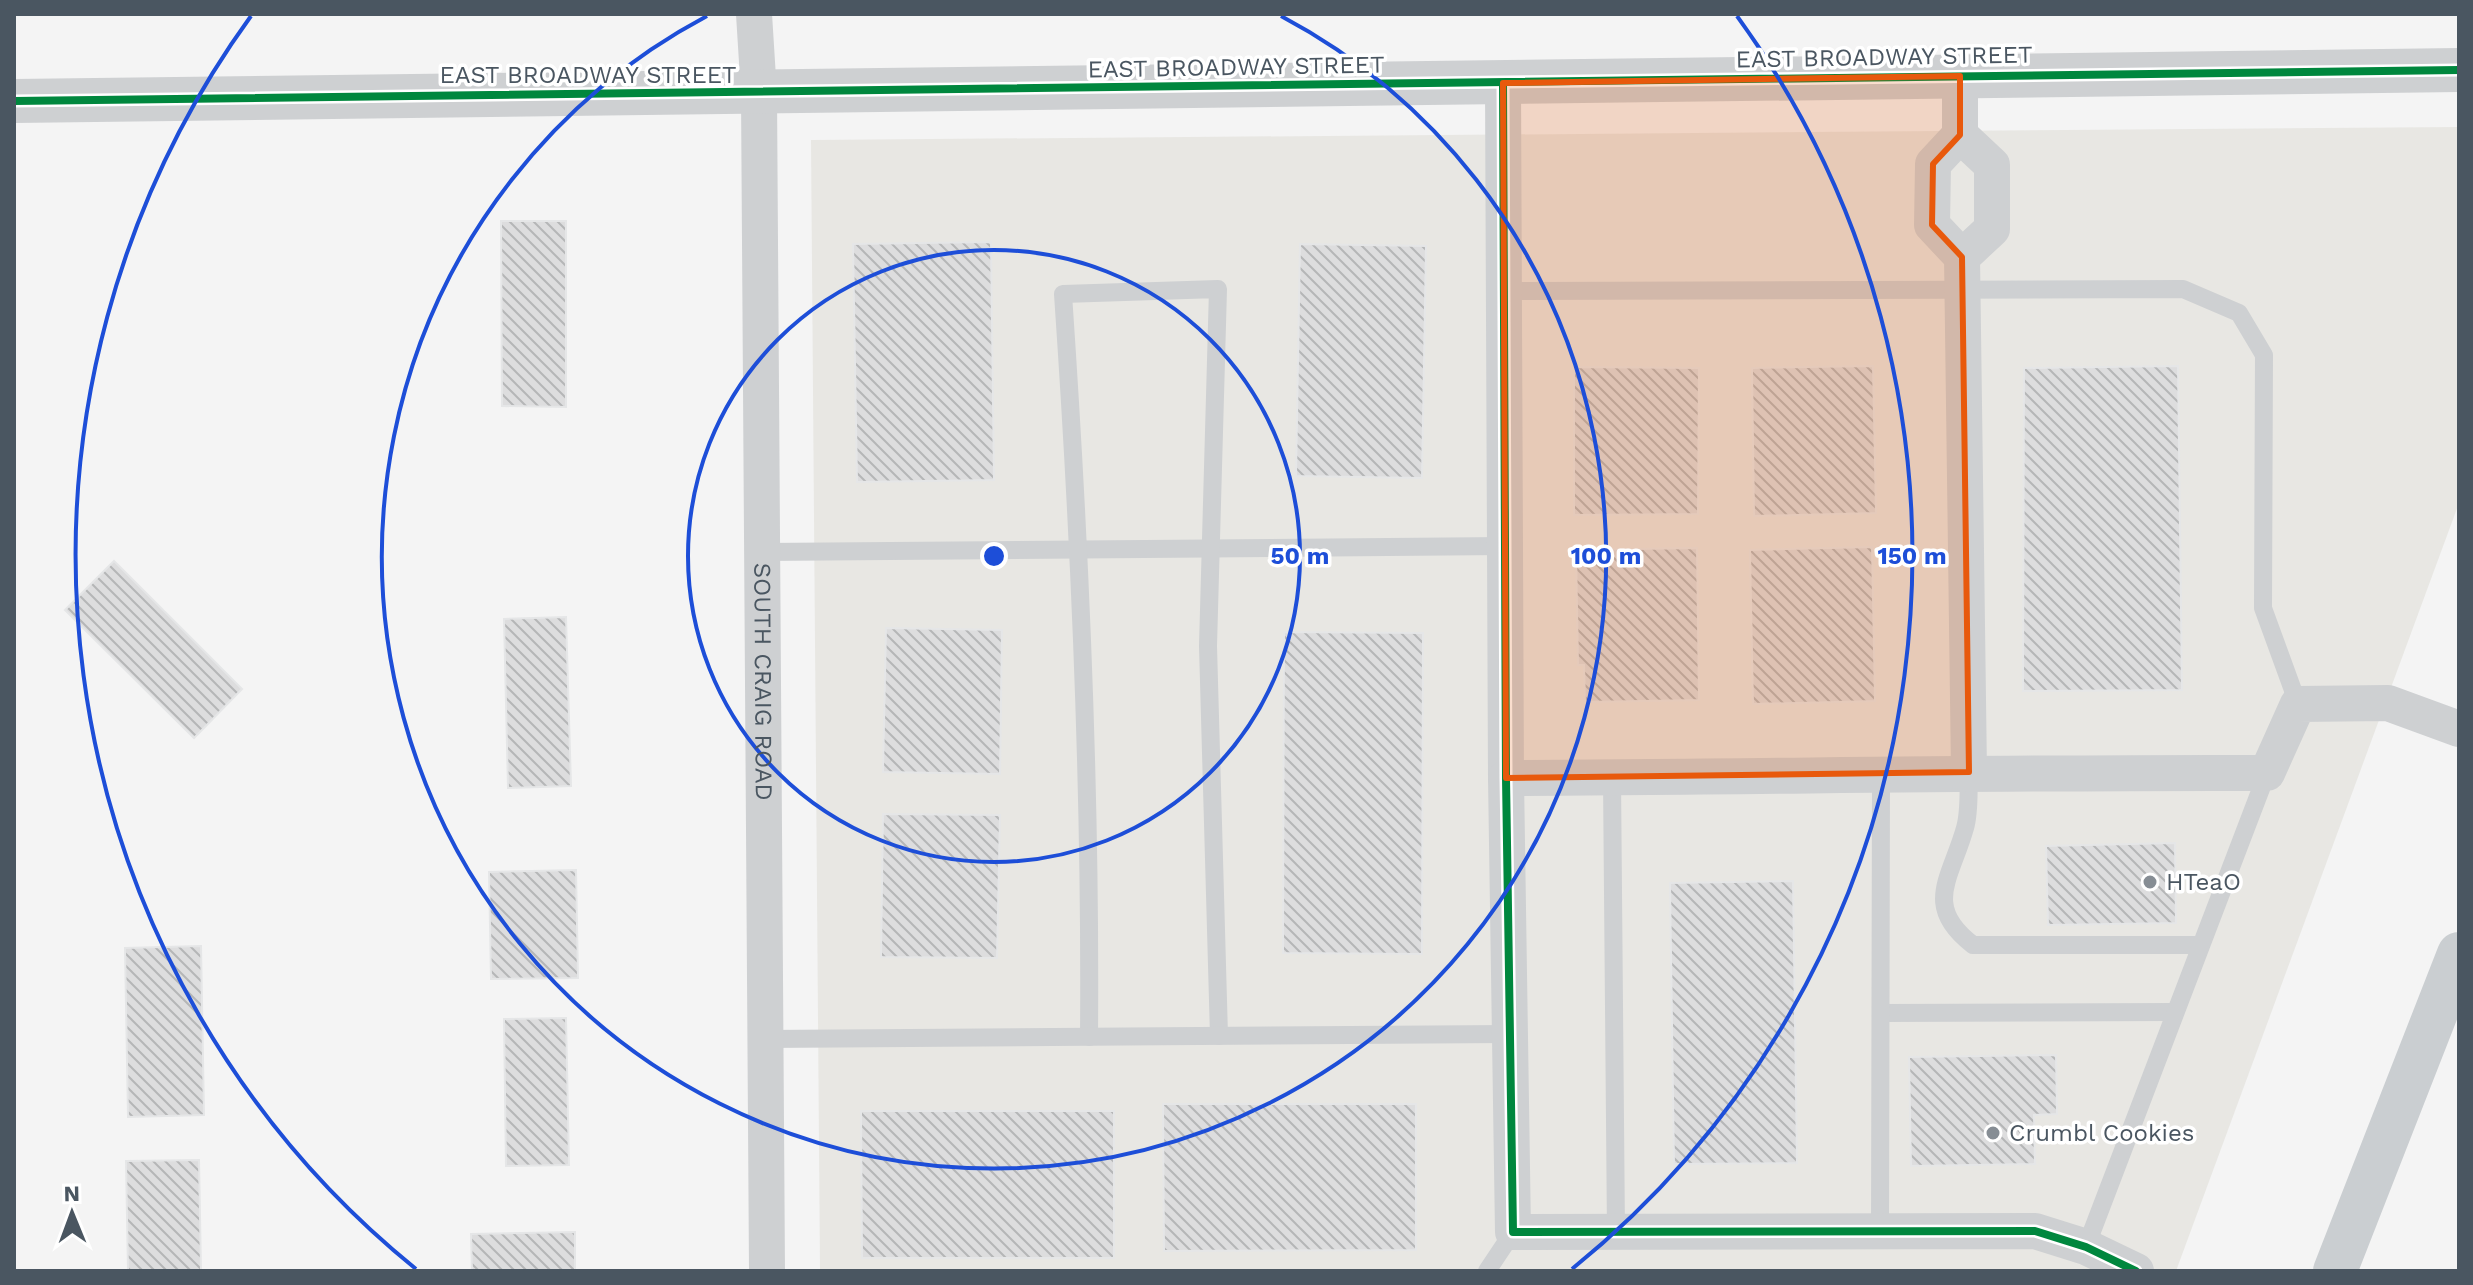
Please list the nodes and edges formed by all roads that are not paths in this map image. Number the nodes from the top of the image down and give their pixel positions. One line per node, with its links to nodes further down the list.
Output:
1 (754, 14): 5 (street, SOUTH CRAIG ROAD)
2 (2459, 70): 3 (street, EAST BROADWAY STREET)
3 (1960, 76): 4 (street, EAST BROADWAY STREET); 7 (street)
4 (1503, 83): 5 (street, EAST BROADWAY STREET); 9 (street)
5 (759, 94): 6 (street, EAST BROADWAY STREET); 13 (street, SOUTH CRAIG ROAD)
6 (14, 101)
7 (1960, 135): 8 (street); 8 (street)
8 (1962, 272): 9 (lane); 14 (lane); 16 (street)
9 (1504, 291): 10 (street)
10 (1506, 546): 11 (lane); 19 (street)
11 (1213, 547): 12 (lane); 12 (lane); 26 (lane)
12 (1081, 548): 13 (lane); 27 (lane)
13 (762, 552): 28 (street, SOUTH CRAIG ROAD)
14 (2298, 704): 15 (street); 17 (street)
15 (2459, 729)
16 (1969, 772): 17 (street); 18 (street); 21 (lane)
17 (2267, 773): 21 (lane)
18 (1881, 776): 20 (street); 24 (lane)
19 (1506, 778): 20 (street); 25 (street)
20 (1612, 778): 31 (lane)
21 (2200, 945): 23 (lane)
22 (2459, 954): 36 (main road)
23 (2174, 1012): 24 (lane); 32 (lane)
24 (1881, 1013): 29 (lane)
25 (1509, 1034): 26 (lane); 30 (street)
26 (1219, 1036): 27 (lane)
27 (1089, 1037): 28 (lane)
28 (765, 1039): 33 (street, SOUTH CRAIG ROAD)
29 (1880, 1231): 31 (street); 32 (street)
30 (1513, 1232): 31 (street); 34 (lane)
31 (1616, 1234)
32 (2086, 1247): 35 (street)
33 (767, 1271)
34 (1487, 1271)
35 (2134, 1271)
36 (2335, 1271)

